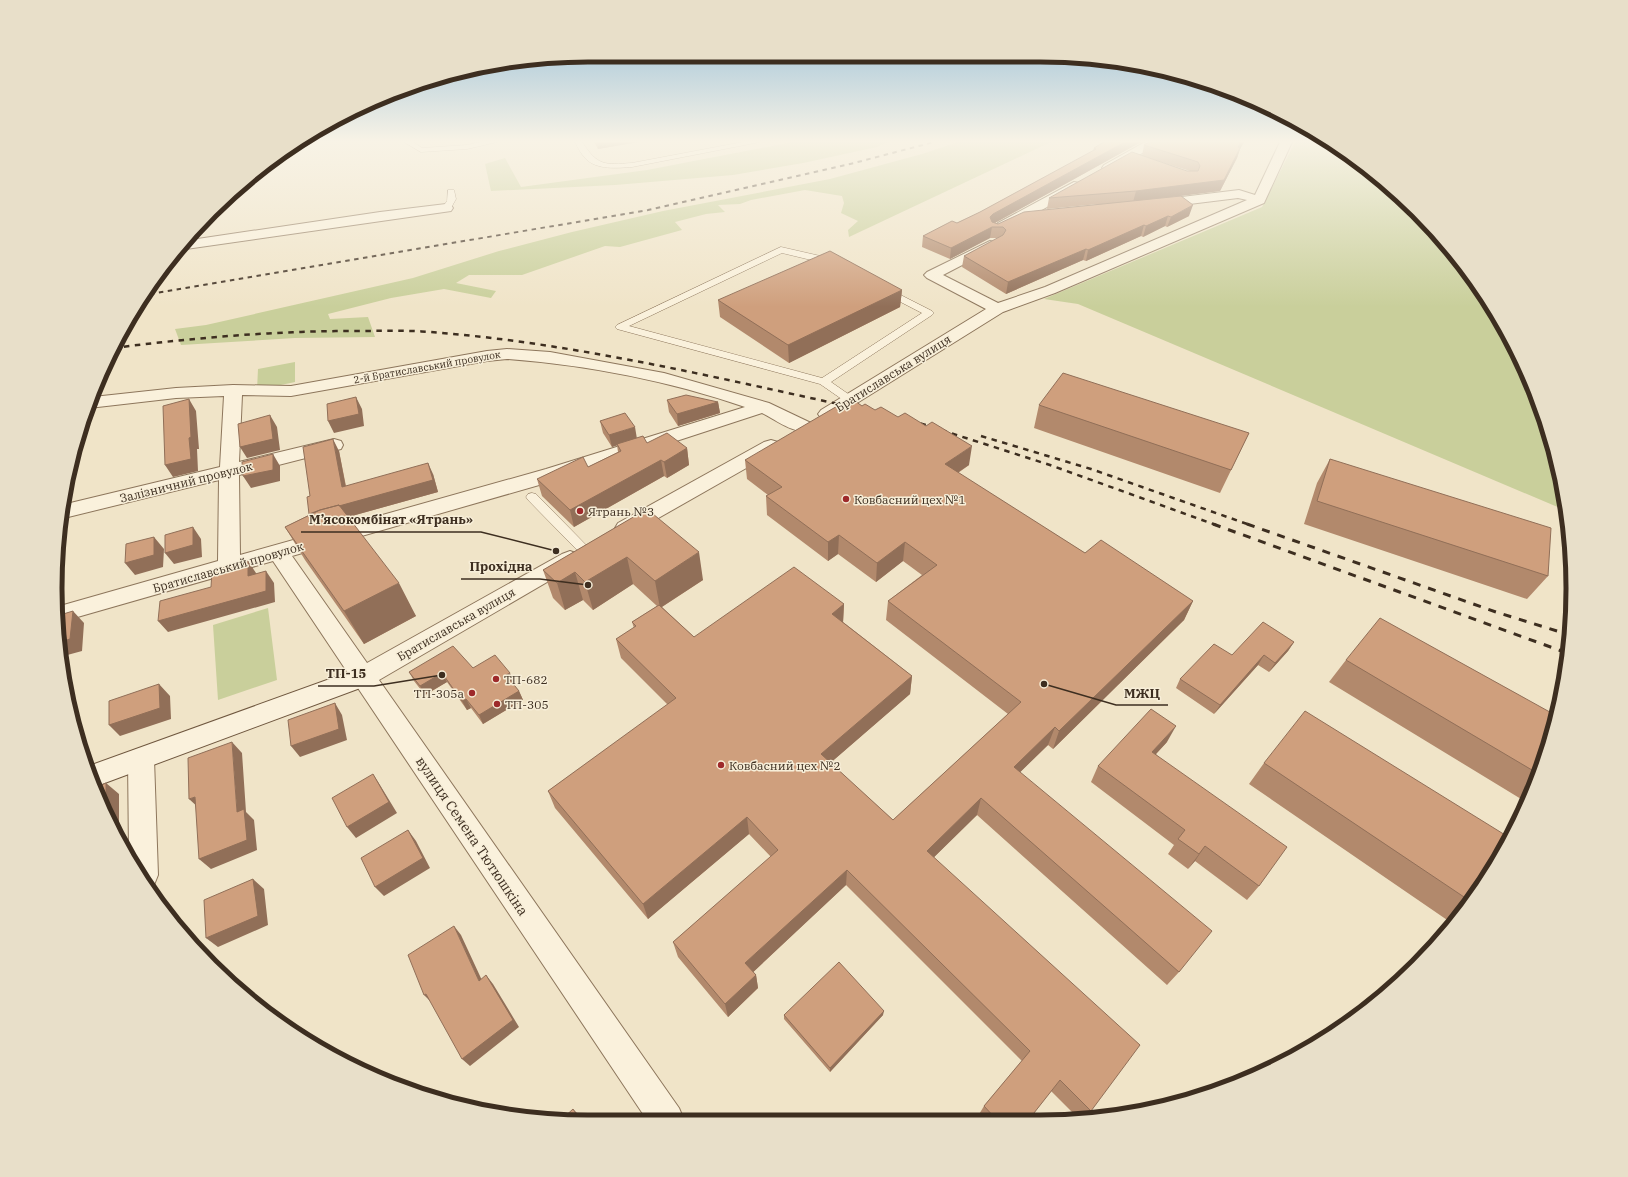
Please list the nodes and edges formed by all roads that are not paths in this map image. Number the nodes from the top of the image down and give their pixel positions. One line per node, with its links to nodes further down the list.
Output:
1 (453, 197): 8 (lane)
2 (1055, 197): 10 (street)
3 (1215, 197): 7 (street)
4 (1249, 197): 6 (street)
5 (1260, 197): 6 (street)
6 (1259, 200): 14 (street, Братиславська вулиця)
7 (1141, 206)
8 (446, 208): 11 (street)
9 (1049, 215): 10 (street)
10 (1018, 217): 14 (street)
11 (190, 245)
12 (840, 267): 15 (lane)
13 (874, 285): 15 (lane)
14 (997, 309): 17 (street, Братиславська вулиця)
15 (824, 382): 17 (lane)
16 (233, 390): 18 (street, 2-й Братиславський провулок); 19 (street, 2-й Братиславський провулок); 22 (street)
17 (850, 400): 20 (street, Братиславська вулиця)
18 (96, 402)
19 (763, 407): 20 (street, 2-й Братиславський провулок); 26 (street, Братиславський провулок)
20 (804, 427): 25 (street, Братиславська вулиця)
21 (334, 445): 22 (street, Залізничний провулок)
22 (229, 472): 24 (street, Залізничний провулок); 27 (street)
23 (532, 497): 25 (lane)
24 (68, 510)
25 (599, 543): 29 (street, Братиславська вулиця)
26 (278, 552): 27 (street, Братиславський провулок); 29 (street, вулиця Семена Тютюшкіна)
27 (229, 566): 28 (street, Братиславський провулок)
28 (63, 613)
29 (363, 677): 30 (street, Братиславська вулиця); 33 (street, вулиця Семена Тютюшкіна)
30 (141, 759): 31 (street, Братиславська вулиця); 32 (street)
31 (96, 775)
32 (144, 869)
33 (664, 1115)

